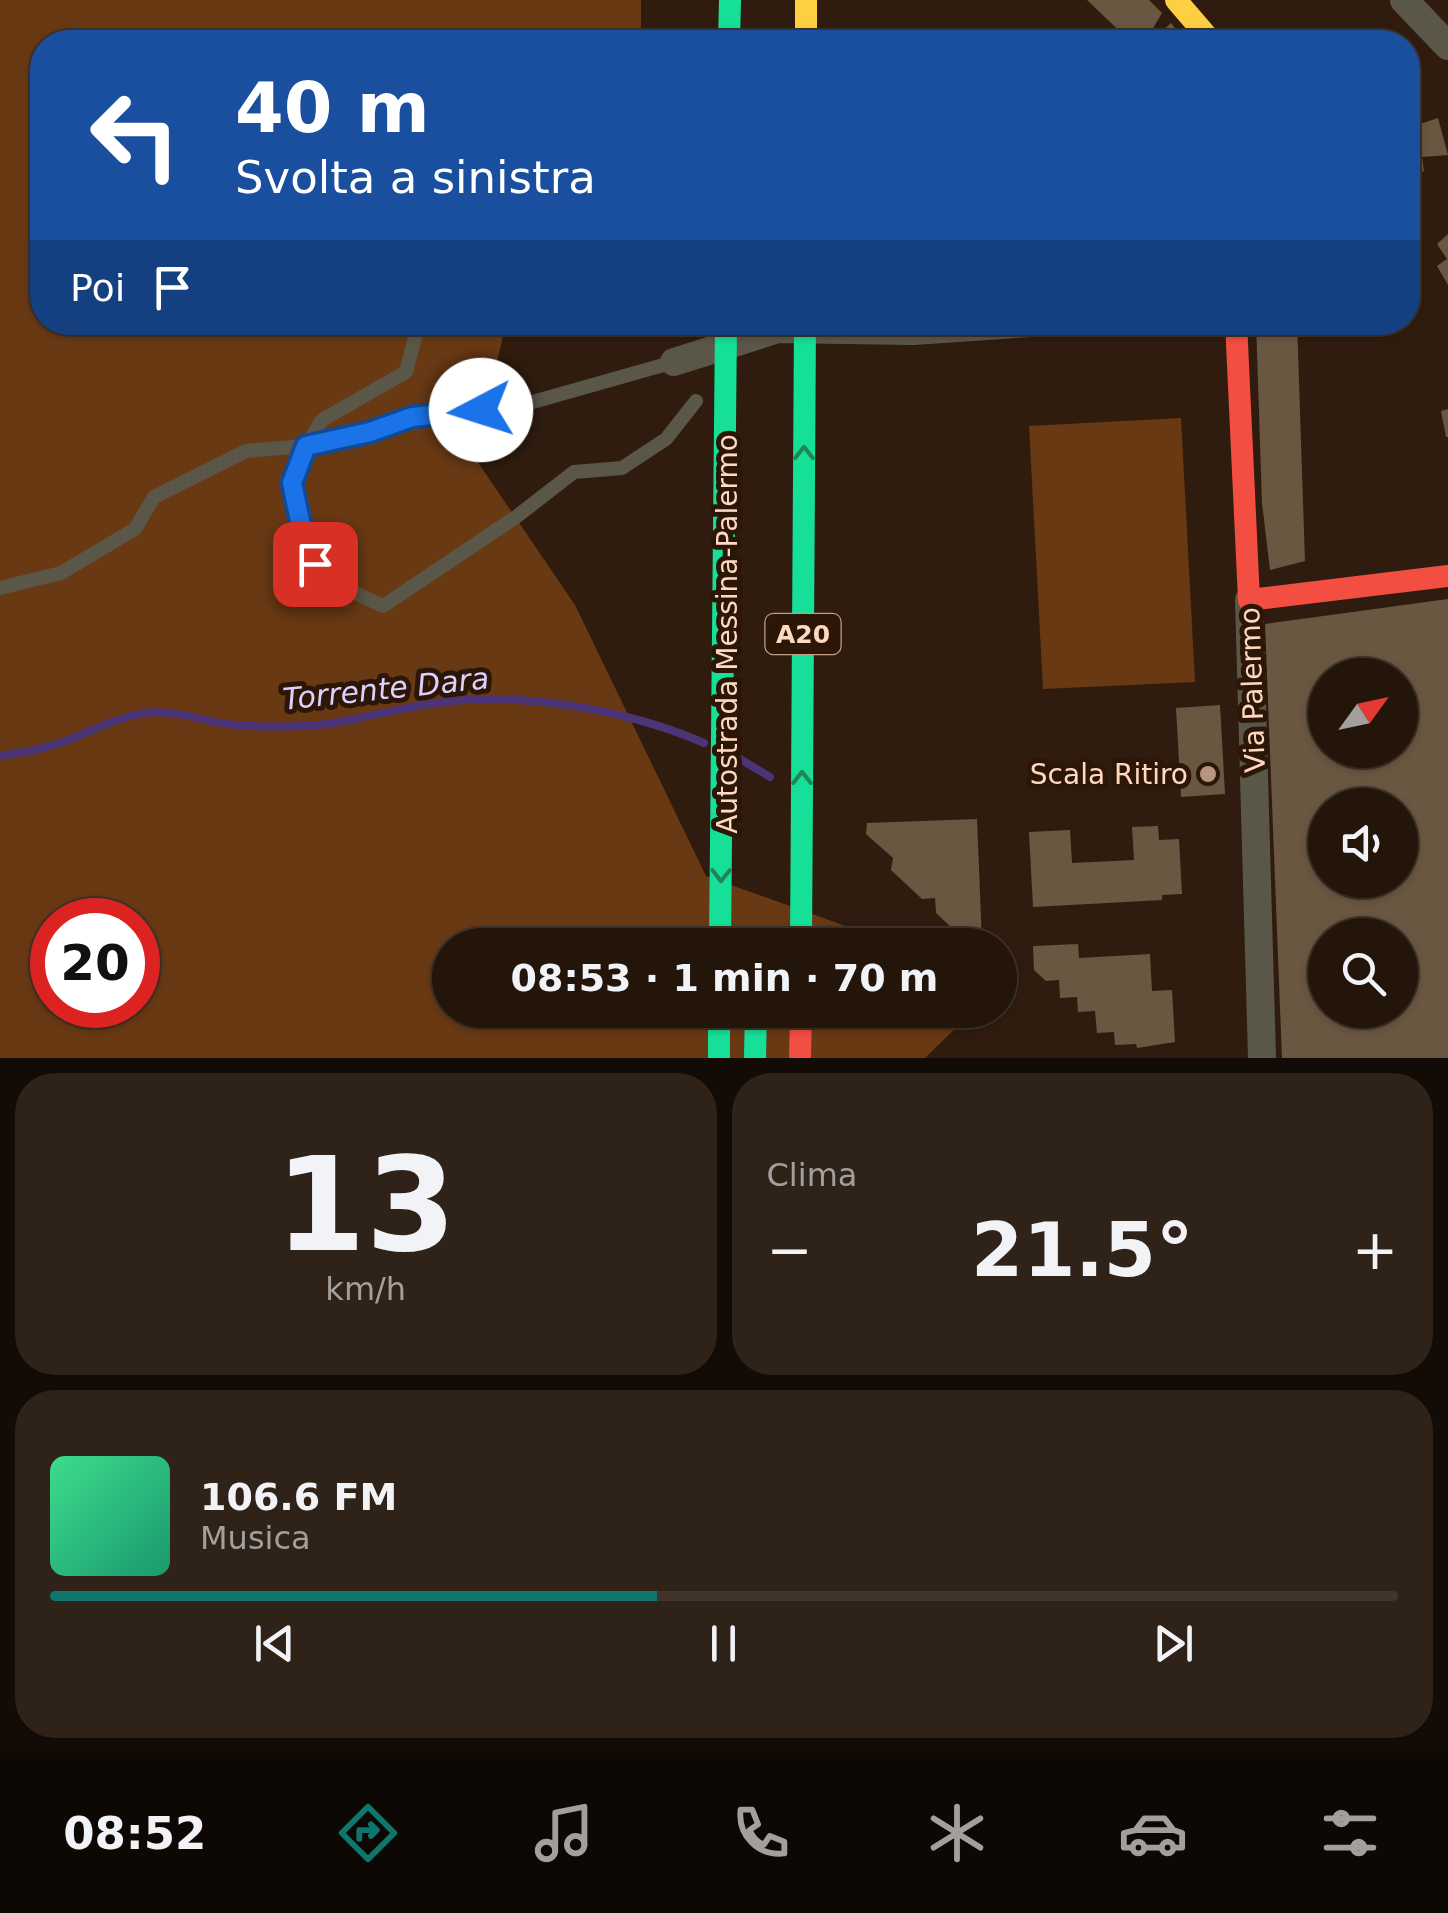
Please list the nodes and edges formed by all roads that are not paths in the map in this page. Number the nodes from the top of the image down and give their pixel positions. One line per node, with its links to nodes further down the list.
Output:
1 (730, 0): 5 (main road)
2 (806, 0): 6 (main road)
3 (1176, 0): 7 (main road)
4 (1404, 0): 8 (street)
5 (729, 30)
6 (806, 30)
7 (1202, 30)
8 (1448, 46)
9 (416, 335): 20 (lane)
10 (726, 335): 24 (main road, one-way to 24, bridge)
11 (758, 335): 17 (main road)
12 (759, 335): 16 (street)
13 (804, 335): 25 (main road, A20, one-way to 13, bridge)
14 (839, 335): 18 (main road)
15 (1237, 335): 23 (main road, Via Palermo)
16 (674, 362): 20 (lane)
17 (758, 362)
18 (839, 362)
19 (696, 400): 20 (lane)
20 (306, 446): 22 (lane)
21 (1448, 576): 23 (main road)
22 (0, 588)
23 (1250, 600): 32 (street, Via Palermo)
24 (720, 928)
25 (801, 928)
26 (719, 1028): 29 (main road)
27 (756, 1028): 30 (main road)
28 (801, 1028): 31 (main road)
29 (718, 1058)
30 (756, 1058)
31 (800, 1058)
32 (1262, 1058)

